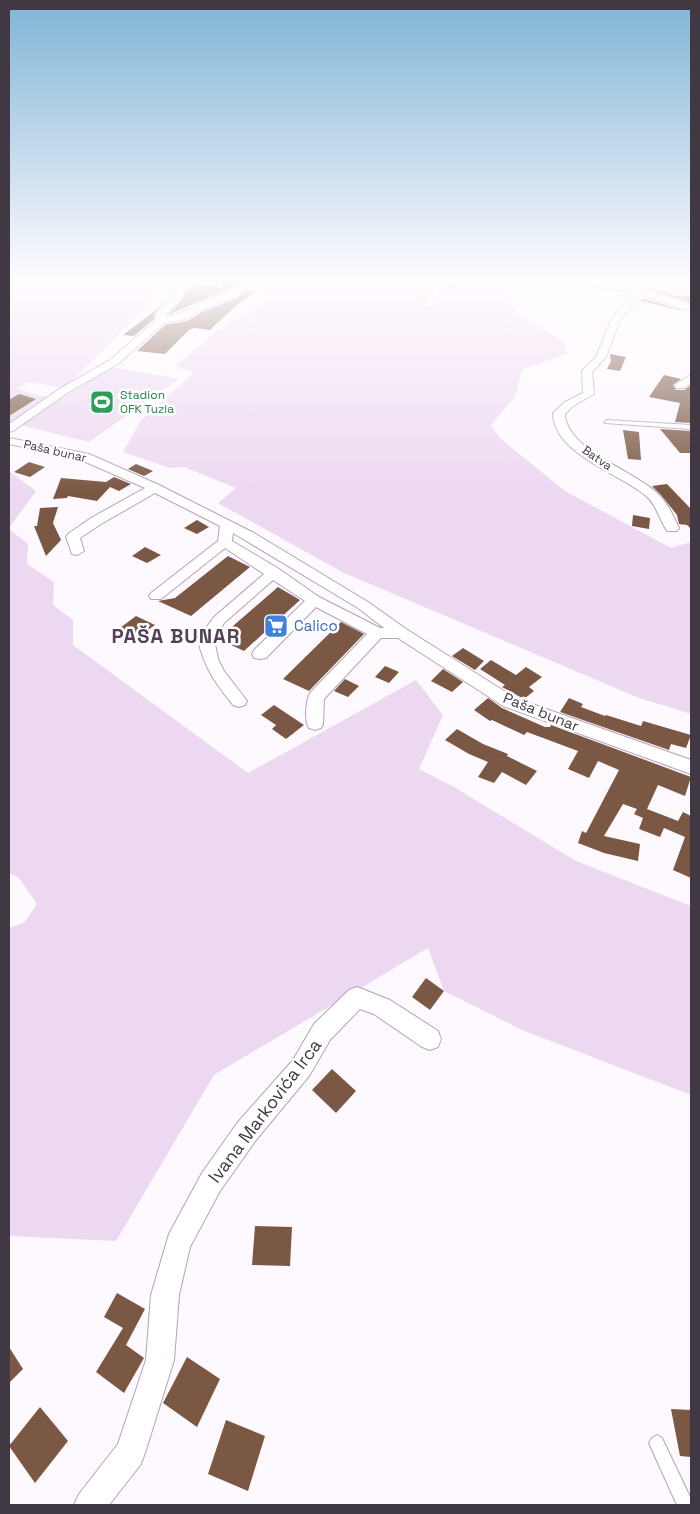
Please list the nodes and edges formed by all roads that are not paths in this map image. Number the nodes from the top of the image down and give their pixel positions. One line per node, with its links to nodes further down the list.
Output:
1 (128, 350): 7 (street)
2 (605, 350): 11 (street, Batva)
3 (691, 378): 4 (street)
4 (680, 386)
5 (607, 422): 6 (lane)
6 (691, 427)
7 (9, 429)
8 (9, 441): 9 (street, Paša bunar)
9 (155, 488): 10 (street, Paša bunar); 13 (street)
10 (227, 524): 12 (street); 18 (street, Paša bunar)
11 (672, 528)
12 (226, 542): 14 (street); 15 (street)
13 (77, 551)
14 (274, 572): 16 (street); 20 (street)
15 (156, 596)
16 (314, 600): 17 (street); 19 (street)
17 (377, 633): 18 (street); 21 (street)
18 (402, 633): 22 (street, Paša bunar)
19 (260, 654)
20 (239, 701)
21 (315, 724)
22 (691, 767)
23 (430, 1039): 25 (street, Ivana Markovića Irca)
24 (657, 1443): 26 (lane)
25 (90, 1505)
26 (685, 1505)

